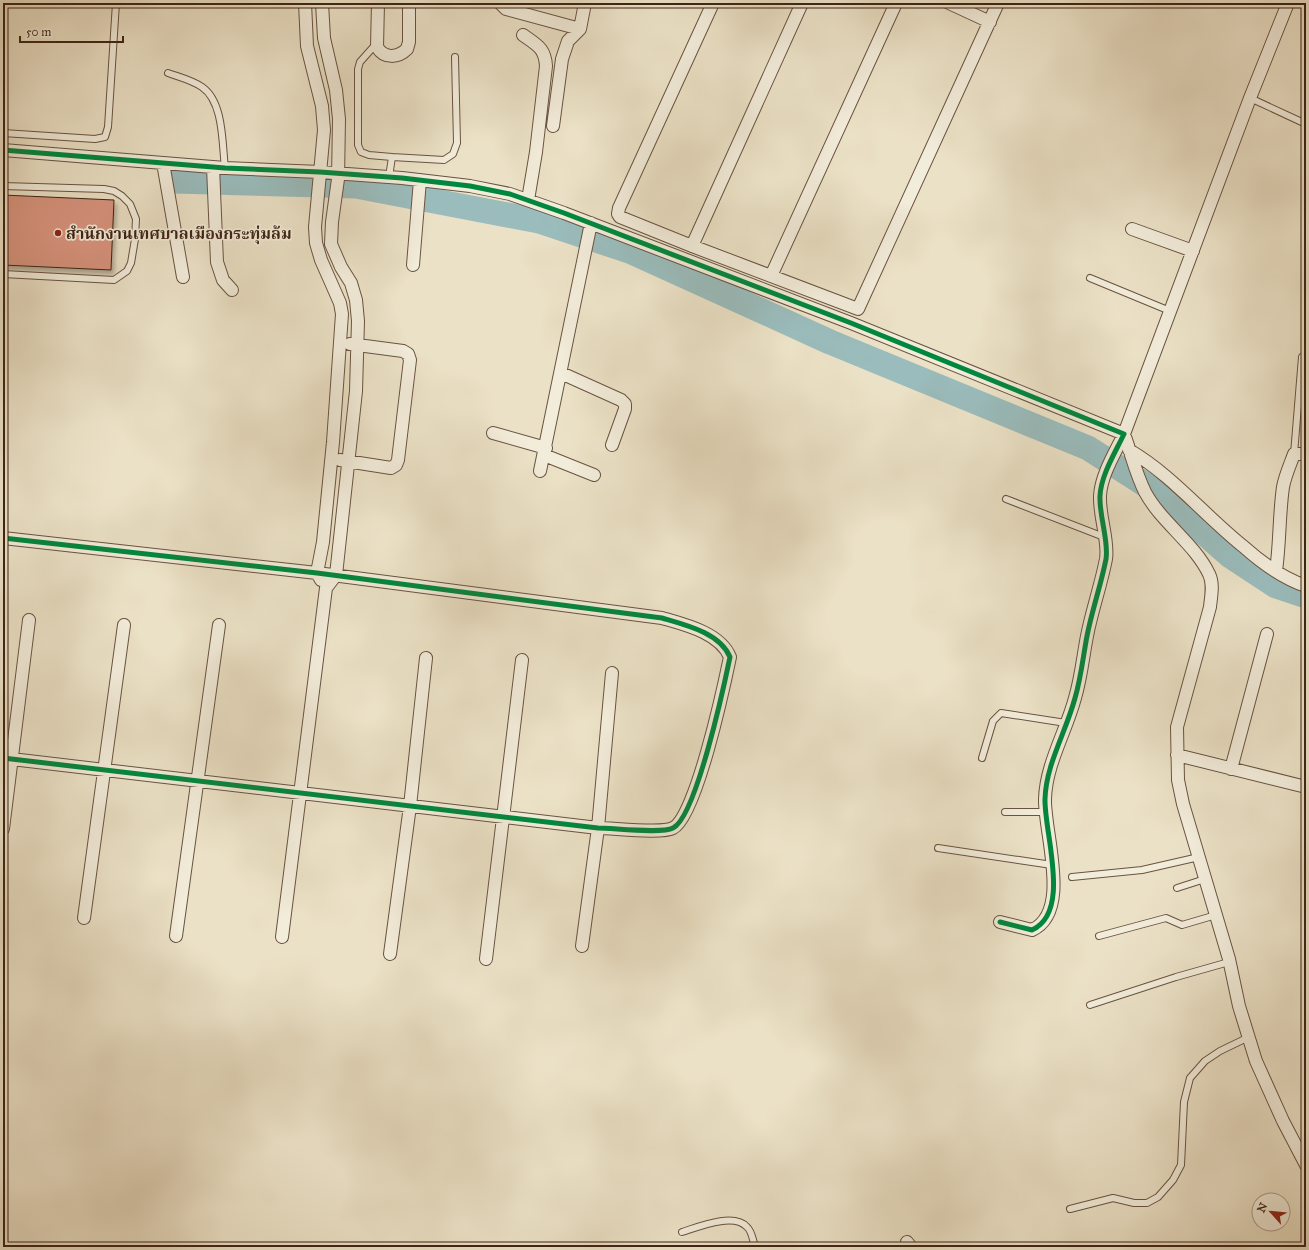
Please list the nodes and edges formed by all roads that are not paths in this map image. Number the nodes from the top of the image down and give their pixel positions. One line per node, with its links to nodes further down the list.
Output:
1 (116, 3): 23 (lane)
2 (305, 3): 28 (street)
3 (322, 3): 29 (street)
4 (378, 3): 17 (street)
5 (409, 3): 17 (street)
6 (500, 3): 15 (street)
7 (586, 3): 15 (street)
8 (713, 3): 36 (street)
9 (802, 3): 36 (street)
10 (896, 3): 40 (street)
11 (949, 3): 14 (street)
12 (998, 3): 14 (street)
13 (1288, 3): 20 (street)
14 (990, 22): 40 (street)
15 (580, 29): 22 (street)
16 (523, 35): 33 (street)
17 (377, 44): 25 (lane)
18 (456, 57): 25 (lane)
19 (168, 73): 27 (lane)
20 (1250, 98): 21 (lane); 37 (street)
21 (1306, 124)
22 (553, 126)
23 (3, 132)
24 (3, 150): 26 (street)
25 (392, 157): 30 (lane)
26 (163, 163): 27 (street); 41 (street)
27 (217, 171): 28 (street); 43 (street)
28 (320, 175): 29 (street); 45 (street)
29 (338, 177): 30 (street); 46 (street)
30 (389, 178): 31 (street)
31 (420, 180): 33 (street); 38 (street)
32 (3, 186): 39 (lane)
33 (528, 200): 34 (street)
34 (591, 226): 48 (street); 50 (street)
35 (1132, 229): 37 (street)
36 (692, 246): 40 (street)
37 (1193, 251): 44 (street)
38 (413, 265)
39 (3, 274)
40 (771, 276)
41 (184, 277)
42 (1090, 278): 44 (lane)
43 (232, 290)
44 (1170, 311): 50 (street)
45 (341, 343): 46 (street); 56 (street)
46 (358, 344): 57 (street); 57 (street)
47 (1302, 358): 53 (lane)
48 (561, 373): 51 (street); 52 (street)
49 (493, 433): 52 (street)
50 (1124, 434): 55 (street); 61 (street)
51 (612, 445)
52 (545, 452): 58 (street); 59 (street)
53 (1294, 454): 54 (street); 63 (street)
54 (1306, 454)
55 (1131, 455): 63 (street); 76 (street)
56 (331, 458): 57 (street); 64 (street)
57 (348, 461): 65 (street)
58 (540, 471)
59 (594, 474)
60 (1006, 499): 61 (lane)
61 (1104, 537): 75 (street)
62 (3, 538): 64 (street)
63 (1276, 571): 66 (street)
64 (317, 573): 65 (street); 67 (street)
65 (336, 575): 67 (street); 88 (street)
66 (1306, 586)
67 (326, 588): 83 (street)
68 (29, 620): 78 (street)
69 (218, 624): 81 (street)
70 (124, 625): 80 (street)
71 (1267, 634): 79 (street)
72 (426, 658): 84 (street)
73 (522, 660): 87 (street)
74 (612, 673): 88 (street)
75 (1066, 723): 77 (lane); 86 (street)
76 (1177, 755): 79 (street); 91 (street)
77 (982, 758)
78 (7, 759): 80 (street); 89 (street)
79 (1231, 769): 82 (street)
80 (104, 770): 81 (street); 97 (street)
81 (198, 780): 83 (street); 99 (street)
82 (1306, 787)
83 (301, 792): 84 (street); 101 (street)
84 (410, 806): 87 (street); 103 (street)
85 (1005, 812): 86 (lane)
86 (1046, 812): 92 (street)
87 (503, 817): 88 (street); 104 (street)
88 (598, 828): 102 (street)
89 (3, 829)
90 (938, 848): 92 (lane)
91 (1199, 857): 93 (lane); 94 (street)
92 (1052, 865): 98 (street)
93 (1072, 877)
94 (1205, 879): 95 (lane); 96 (street)
95 (1177, 888)
96 (1216, 915): 100 (lane); 105 (street)
97 (84, 918)
98 (1000, 922)
99 (176, 936)
100 (1099, 936)
101 (282, 937)
102 (582, 946)
103 (390, 954)
104 (486, 959)
105 (1230, 962): 106 (lane); 107 (street)
106 (1090, 1005)
107 (1249, 1037): 108 (street); 109 (lane)
108 (1306, 1165)
109 (1070, 1208)
110 (682, 1232): 111 (lane)
111 (755, 1247)

